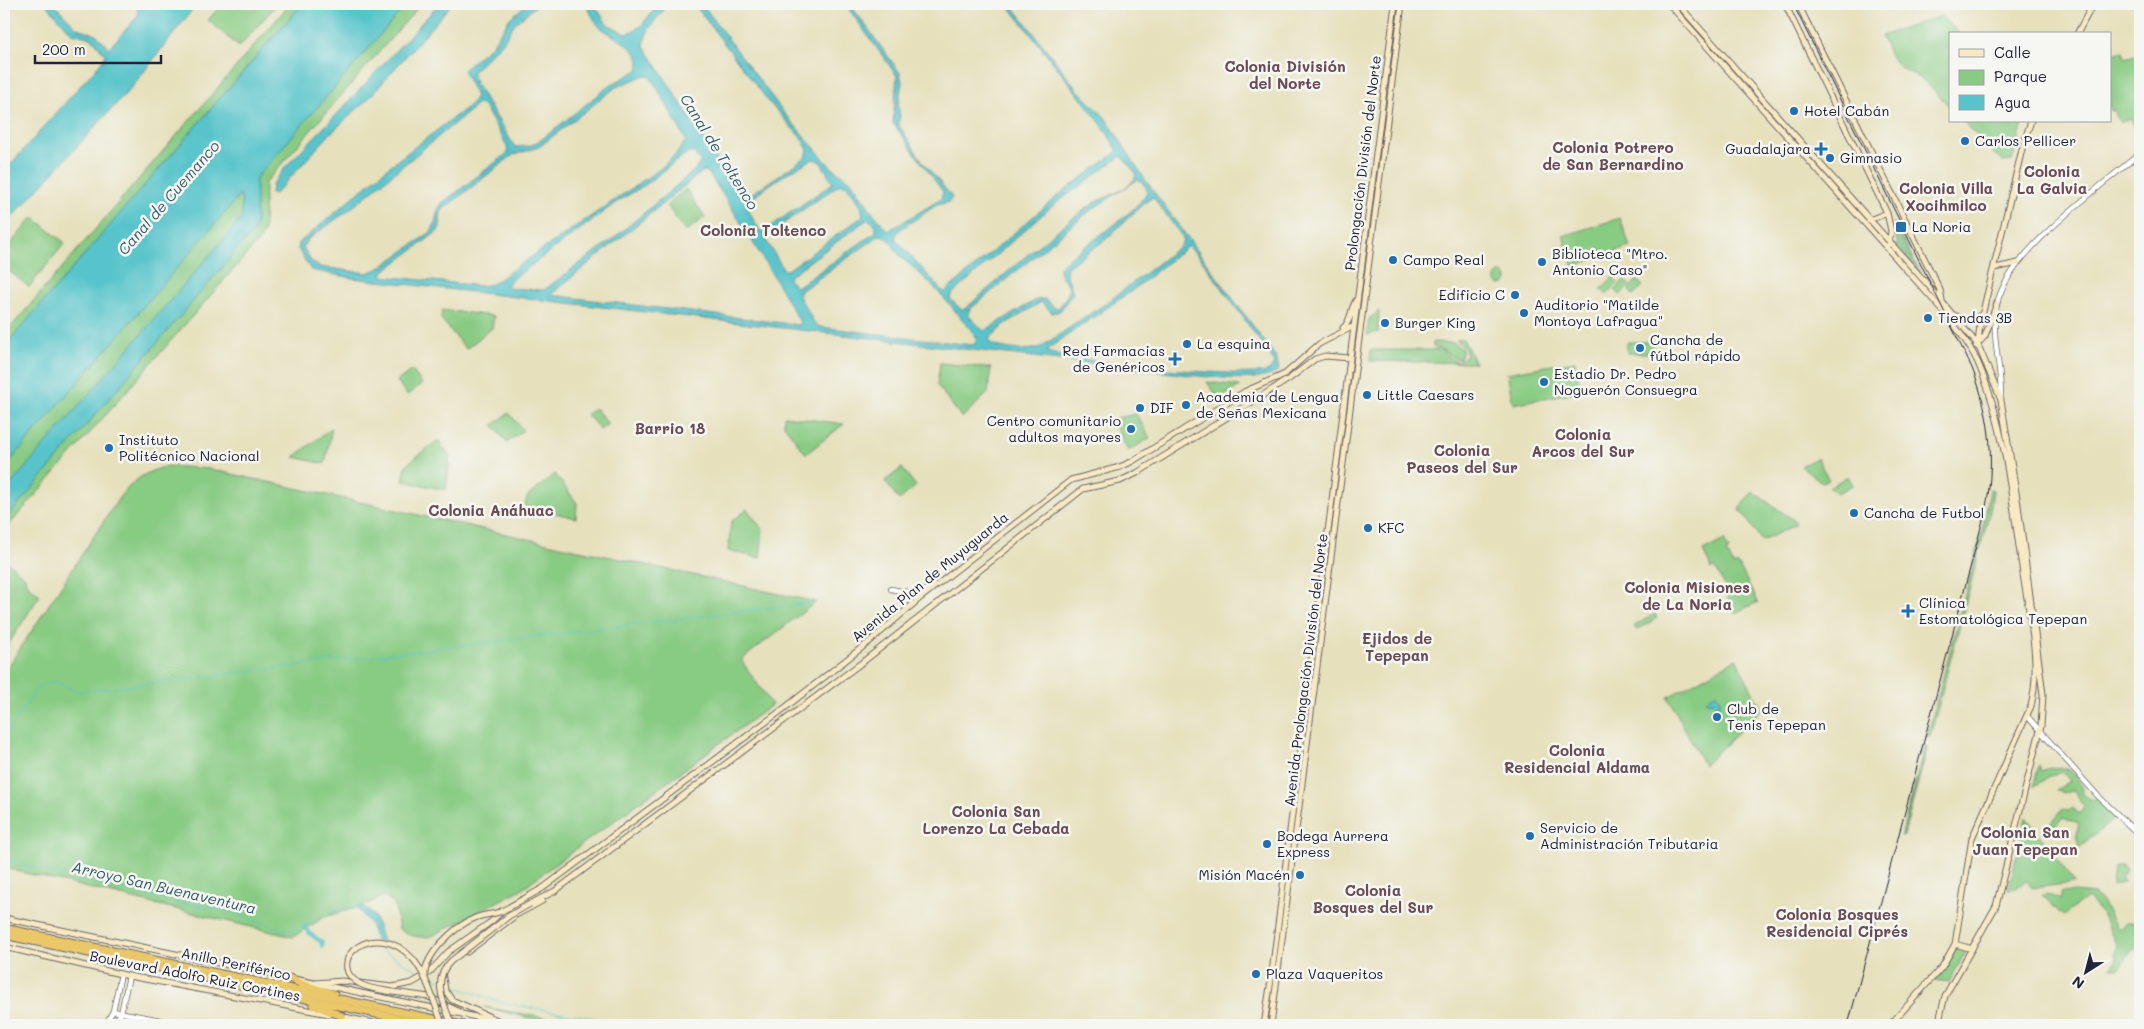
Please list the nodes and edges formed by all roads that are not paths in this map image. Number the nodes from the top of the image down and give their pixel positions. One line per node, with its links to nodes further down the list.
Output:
1 (1394, 4): 13 (main road, Prolongación División del Norte)
2 (1402, 4): 14 (main road, Prolongación División del Norte)
3 (1669, 4): 15 (main road)
4 (1678, 4): 12 (main road)
5 (1785, 4): 11 (main road)
6 (1798, 4): 19 (main road)
7 (2093, 4): 8 (main road)
8 (2078, 32)
9 (2031, 122): 17 (main road)
10 (2140, 153): 16 (street)
11 (1887, 213): 12 (main road); 15 (main road)
12 (1869, 220): 15 (main road)
13 (1364, 243): 14 (main road); 18 (main road, Prolongación División del Norte)
14 (1372, 245): 23 (main road, Prolongación División del Norte)
15 (1888, 246): 19 (main road); 27 (main road)
16 (2018, 263): 17 (main road); 20 (street)
17 (1995, 268): 21 (main road)
18 (1357, 298): 24 (main road, Prolongación División del Norte); 25 (main road)
19 (1942, 303): 22 (main road)
20 (1997, 303): 26 (main road); 30 (street)
21 (1983, 313): 22 (main road); 26 (main road)
22 (1952, 314): 26 (main road)
23 (1363, 318): 24 (street); 29 (main road, Avenida Prolongación División del Norte)
24 (1354, 326): 25 (main road, Avenida Plan de Muyuguarda); 28 (main road, Avenida Prolongación División del Norte)
25 (1337, 334): 31 (main road, Avenida Plan de Muyuguarda)
26 (1978, 345): 27 (main road); 30 (main road)
27 (1972, 349): 33 (main road)
28 (1350, 358): 29 (street); 36 (main road, Avenida Plan de Muyuguarda); 69 (main road, Avenida Prolongación División del Norte)
29 (1358, 360): 70 (main road, Avenida Prolongación División del Norte)
30 (2000, 400): 34 (main road)
31 (939, 583): 32 (street); 37 (main road, Avenida Plan de Muyuguarda)
32 (891, 589)
33 (2027, 716): 34 (street); 43 (main road)
34 (2040, 732): 35 (street); 45 (main road)
35 (2140, 836)
36 (548, 895): 58 (main road); 66 (main road, bridge)
37 (502, 912): 49 (main road, bridge); 50 (main road, bridge)
38 (4, 918): 48 (main road, Boulevard Adolfo Ruiz Cortines)
39 (4, 928): 52 (highway, Anillo Periférico)
40 (4, 935): 42 (highway, Anillo Periférico)
41 (4, 940): 42 (highway)
42 (37, 942): 51 (highway, Anillo Periférico)
43 (1955, 944): 45 (main road); 71 (main road)
44 (4, 947): 46 (main road, Boulevard Adolfo Ruiz Cortines)
45 (1972, 949): 72 (main road)
46 (121, 974): 47 (main road, Boulevard Adolfo Ruiz Cortines); 53 (street)
47 (129, 976): 54 (street); 56 (main road, Boulevard Adolfo Ruiz Cortines)
48 (289, 978): 49 (main road, Boulevard Adolfo Ruiz Cortines); 52 (highway)
49 (315, 983): 55 (main road, Boulevard Adolfo Ruiz Cortines)
50 (426, 984): 55 (main road, bridge); 65 (main road, bridge)
51 (298, 998): 56 (highway); 64 (highway, Anillo Periférico)
52 (353, 1002): 67 (highway, Anillo Periférico)
53 (112, 1014): 54 (street); 59 (street)
54 (120, 1015): 57 (street); 60 (street)
55 (465, 1015): 58 (main road, Boulevard Adolfo Ruiz Cortines)
56 (342, 1016): 63 (main road, Boulevard Adolfo Ruiz Cortines)
57 (142, 1020): 61 (street); 62 (street)
58 (502, 1023): 68 (main road, Boulevard Adolfo Ruiz Cortines)
59 (104, 1025)
60 (115, 1025)
61 (156, 1025)
62 (187, 1025)
63 (382, 1025)
64 (428, 1025)
65 (443, 1025)
66 (452, 1025)
67 (463, 1025)
68 (514, 1025)
69 (1264, 1025)
70 (1271, 1025)
71 (1890, 1025)
72 (1938, 1025)

